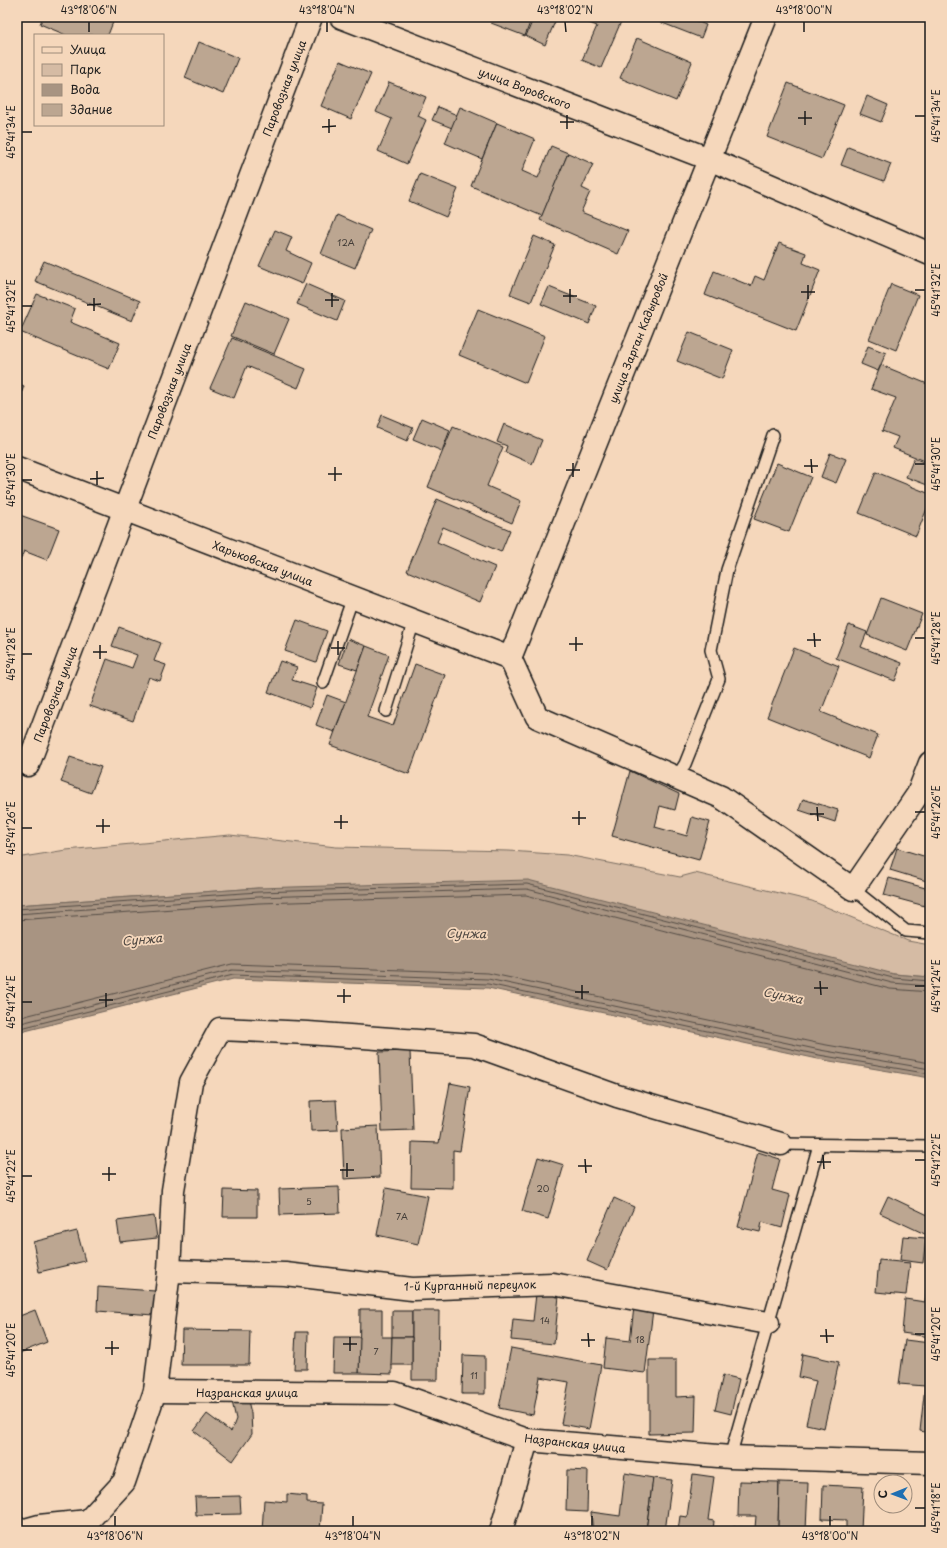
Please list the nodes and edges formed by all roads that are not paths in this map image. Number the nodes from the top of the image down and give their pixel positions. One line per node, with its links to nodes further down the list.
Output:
1 (311, 17): 8 (street, Паровозная улица)
2 (341, 17): 4 (street, улица Воровского)
3 (766, 17): 4 (street, улица Зарган Кадыровой)
4 (709, 160): 5 (street, улица Воровского); 11 (street, улица Зарган Кадыровой)
5 (930, 254)
6 (773, 435): 16 (lane)
7 (17, 468): 8 (street, Харьковская улица)
8 (125, 510): 9 (street, Харьковская улица); 15 (street, Паровозная улица)
9 (353, 597): 10 (street, Харьковская улица); 12 (lane)
10 (414, 621): 11 (street, Харьковская улица); 13 (lane)
11 (510, 658): 16 (street)
12 (323, 683)
13 (386, 711)
14 (930, 763): 17 (street)
15 (28, 766)
16 (676, 778): 17 (street)
17 (853, 889): 18 (lane)
18 (930, 933)
19 (781, 1144): 20 (lane); 22 (street)
20 (819, 1145): 21 (lane); 23 (lane)
21 (930, 1146)
22 (169, 1271): 23 (street, 1-й Курганный переулок); 24 (street)
23 (768, 1323): 26 (lane)
24 (155, 1391): 25 (street, Назранская улица); 28 (street)
25 (527, 1440): 26 (street, Назранская улица); 30 (street)
26 (730, 1457): 27 (street, Назранская улица)
27 (930, 1463)
28 (87, 1526): 29 (street)
29 (21, 1531)
30 (501, 1531)

